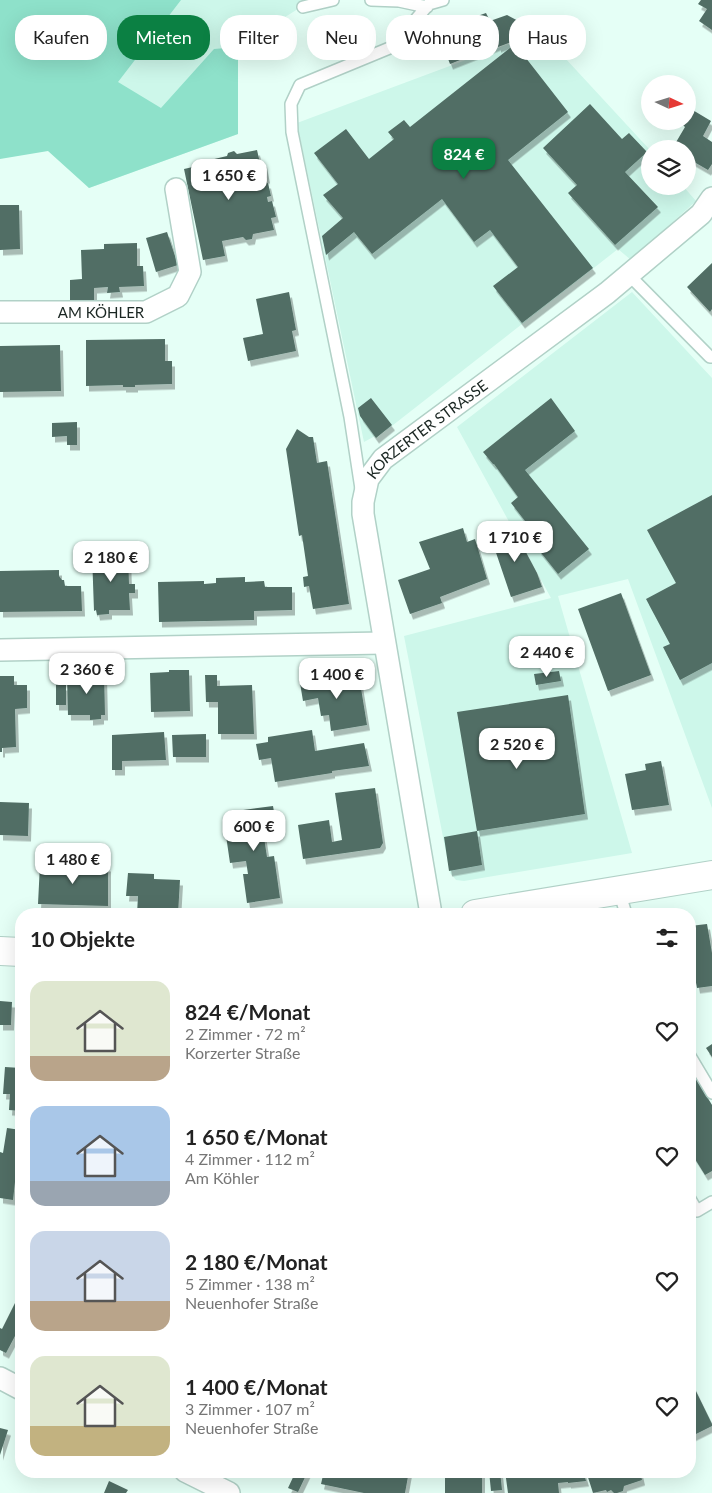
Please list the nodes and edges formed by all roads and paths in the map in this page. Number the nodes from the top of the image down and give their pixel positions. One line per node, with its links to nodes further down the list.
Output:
1 (332, 0): 4 (lane)
2 (371, 0): 5 (lane)
3 (443, 0): 5 (lane)
4 (303, 7)
5 (427, 7): 11 (lane)
6 (176, 189): 9 (street, AM KÖHLER)
7 (712, 198): 8 (street, KORZERTER STRASSE)
8 (630, 275): 10 (lane); 11 (street, KORZERTER STRASSE)
9 (0, 312)
10 (712, 357)
11 (364, 502): 12 (street, KORZERTER STRASSE)
12 (384, 643): 13 (street); 16 (street, KORZERTER STRASSE)
13 (0, 650)
14 (712, 876): 15 (main road)
15 (622, 902): 17 (main road)
16 (430, 908)
17 (548, 908)
18 (0, 951): 19 (main road)
19 (15, 952)
20 (696, 1066): 21 (lane)
21 (712, 1093)
22 (712, 1202): 23 (lane)
23 (696, 1209)
24 (0, 1378): 25 (street)
25 (15, 1386)
26 (199, 1478): 27 (street)
27 (229, 1493)

